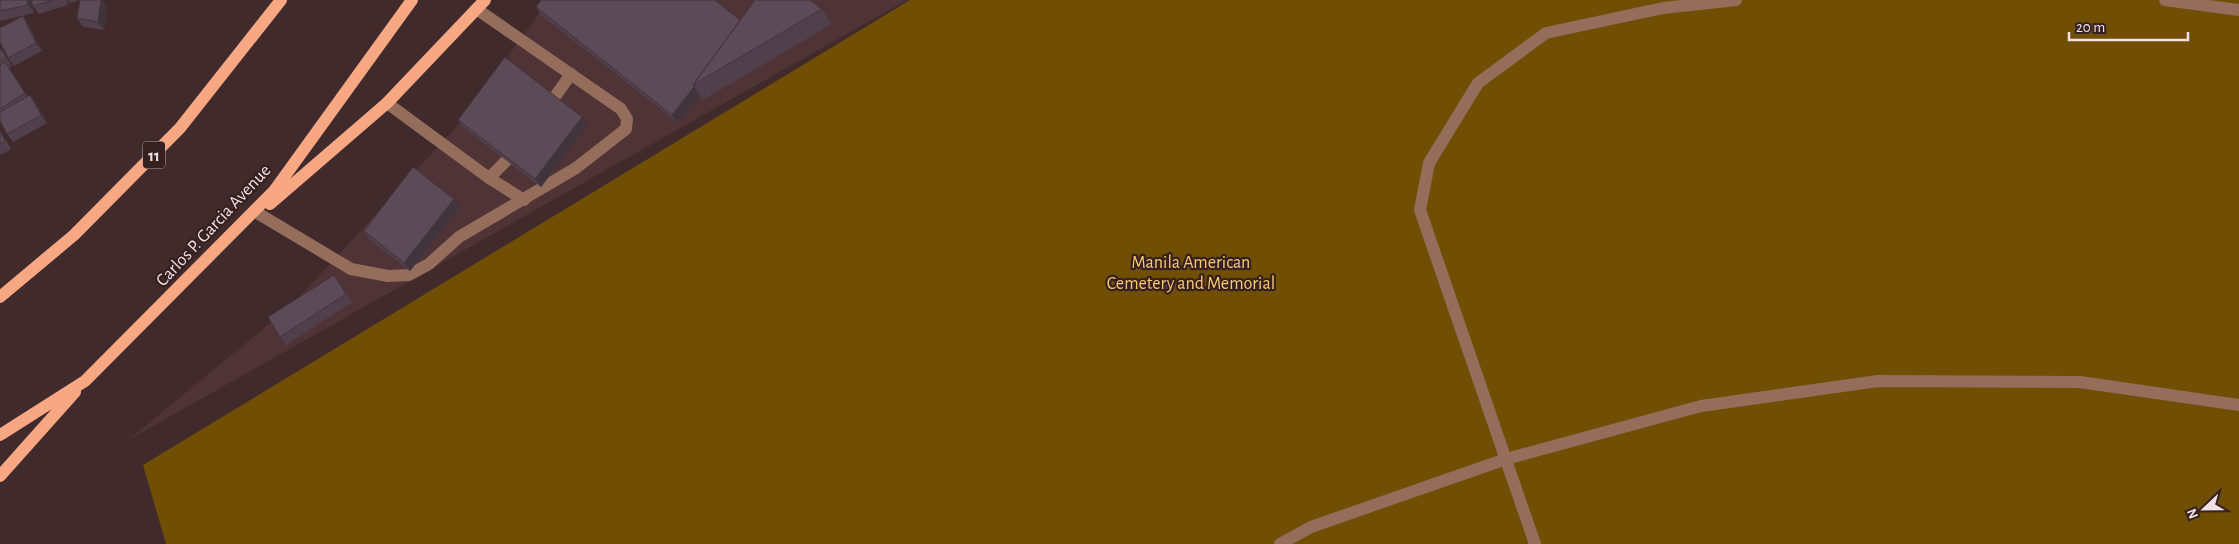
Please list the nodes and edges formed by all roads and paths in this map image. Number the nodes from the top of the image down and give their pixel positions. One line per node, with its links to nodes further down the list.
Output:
1 (281, 0): 15 (main road, 11)
2 (412, 0): 14 (main road, Carlos P. Garcia Avenue)
3 (1736, 0): 19 (lane)
4 (2165, 0): 6 (lane)
5 (482, 5): 7 (lane); 9 (main road)
6 (2239, 10)
7 (571, 74): 8 (lane); 12 (lane)
8 (554, 98)
9 (387, 103): 11 (lane); 13 (main road)
10 (507, 160): 11 (lane)
11 (489, 178): 12 (lane)
12 (524, 200): 13 (lane)
13 (259, 214): 14 (main road)
14 (224, 242): 16 (main road, Carlos P. Garcia Avenue)
15 (3, 294)
16 (85, 381): 18 (main road, Carlos P. Garcia Avenue); 20 (main road)
17 (2239, 405): 19 (lane)
18 (0, 435)
19 (1506, 459): 21 (lane); 22 (lane)
20 (0, 476)
21 (1280, 544)
22 (1535, 544)

